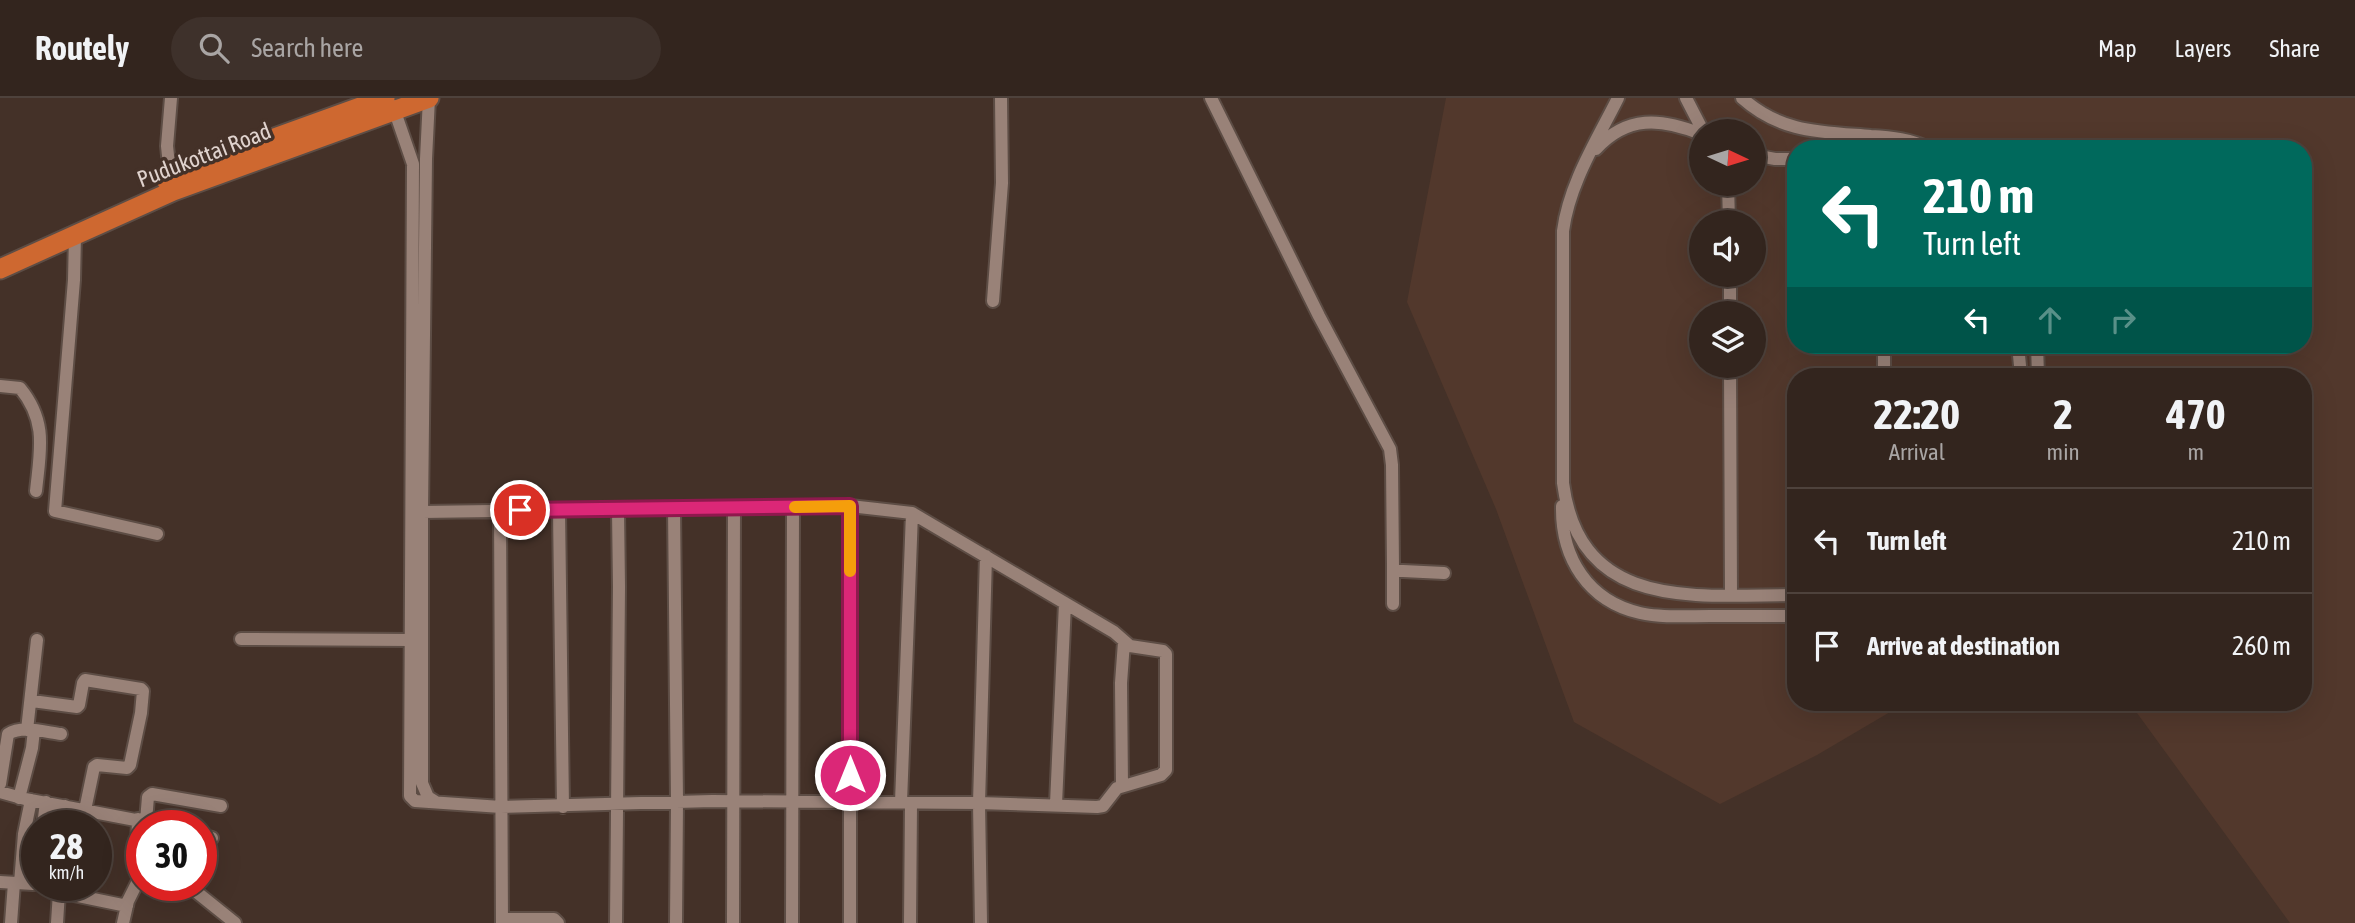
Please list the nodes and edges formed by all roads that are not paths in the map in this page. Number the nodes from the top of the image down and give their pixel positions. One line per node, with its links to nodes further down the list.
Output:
1 (172, 98): 15 (street)
2 (429, 98): 8 (highway, Pudukottai Road); 20 (street)
3 (1001, 98): 19 (street)
4 (1210, 98): 36 (street)
5 (1618, 98): 14 (street)
6 (1686, 98): 9 (street)
7 (1742, 98): 11 (street)
8 (390, 102): 15 (highway, Pudukottai Road); 20 (street)
9 (1696, 119)
10 (1689, 130): 14 (street)
11 (1908, 140)
12 (1766, 157): 13 (street)
13 (1787, 159)
14 (1584, 167): 23 (street)
15 (171, 185): 16 (highway, Pudukottai Road); 17 (highway, Pudukottai Road)
16 (75, 235): 18 (highway, Pudukottai Road); 34 (street)
17 (0, 257)
18 (0, 269)
19 (993, 301)
20 (418, 363): 32 (street); 43 (street)
21 (1730, 378): 38 (street)
22 (0, 386): 24 (street)
23 (1563, 483): 38 (street); 42 (street)
24 (37, 491)
25 (850, 506): 27 (street); 33 (street); 58 (street)
26 (734, 507): 27 (street); 28 (street); 56 (street)
27 (793, 507): 57 (street)
28 (674, 508): 30 (street); 55 (street)
29 (500, 510): 31 (street); 32 (street); 65 (street)
30 (618, 510): 31 (street); 61 (street)
31 (559, 511): 66 (street)
32 (422, 512): 43 (street)
33 (912, 513): 35 (street); 59 (street)
34 (157, 534)
35 (986, 556): 40 (street); 60 (street)
36 (1393, 566): 37 (street); 41 (street)
37 (1444, 573)
38 (1731, 595): 39 (street)
39 (1787, 595)
40 (1065, 603): 46 (street); 62 (street)
41 (1393, 604)
42 (1787, 617)
43 (414, 632): 44 (street); 65 (street)
44 (241, 639)
45 (37, 640): 47 (street)
46 (1124, 642): 51 (street); 51 (street)
47 (32, 701): 48 (street); 69 (street)
48 (31, 730): 49 (street); 50 (street); 53 (street)
49 (61, 734)
50 (0, 784)
51 (1122, 786): 62 (street)
52 (0, 792): 53 (street)
53 (25, 799): 54 (street); 72 (street)
54 (47, 802): 63 (street); 67 (street)
55 (677, 802): 56 (street); 61 (street); 86 (street)
56 (734, 802): 57 (street); 87 (street)
57 (792, 802): 58 (street); 88 (street)
58 (850, 802): 59 (street); 89 (street)
59 (906, 803): 60 (street); 90 (street)
60 (979, 803): 62 (street); 91 (street)
61 (616, 804): 66 (street); 85 (street)
62 (1056, 804)
63 (65, 806): 68 (street); 69 (street)
64 (221, 806): 70 (street)
65 (501, 807): 66 (street); 79 (street)
66 (563, 807)
67 (46, 810)
68 (65, 810)
69 (85, 810)
70 (145, 810)
71 (0, 882): 72 (street)
72 (17, 883): 73 (street); 80 (street)
73 (21, 883)
74 (57, 901): 81 (street)
75 (106, 901): 78 (street)
76 (129, 901): 78 (street)
77 (208, 901): 83 (street)
78 (127, 906): 82 (street)
79 (502, 921): 84 (street)
80 (11, 923)
81 (57, 923)
82 (123, 923)
83 (235, 923)
84 (558, 923)
85 (616, 923)
86 (676, 923)
87 (733, 923)
88 (792, 923)
89 (850, 923)
90 (910, 923)
91 (981, 923)

